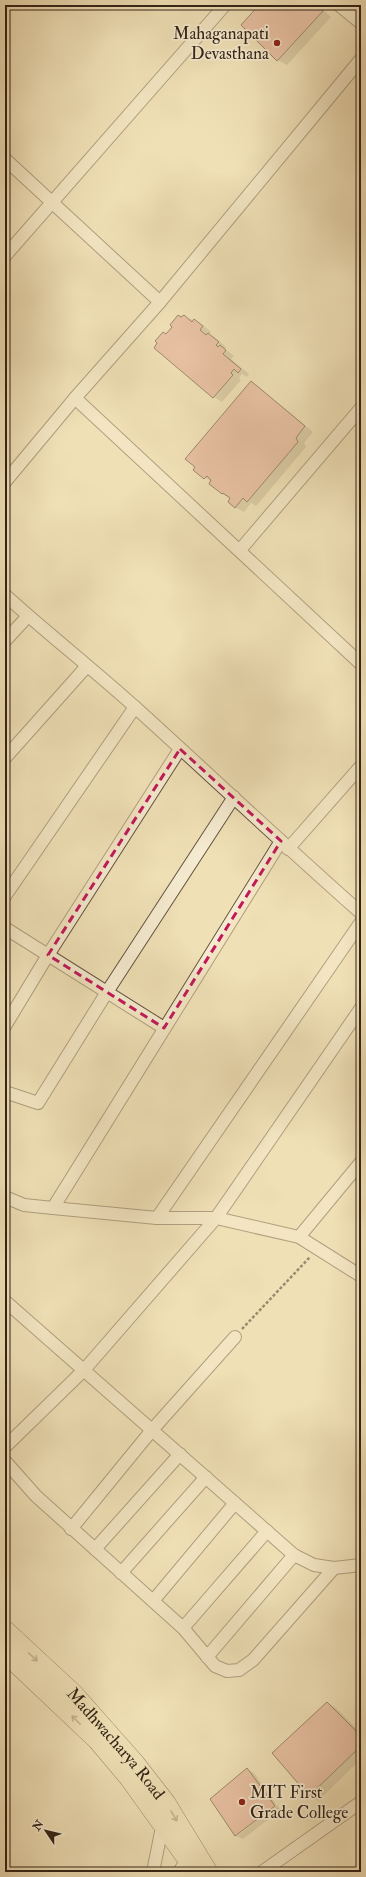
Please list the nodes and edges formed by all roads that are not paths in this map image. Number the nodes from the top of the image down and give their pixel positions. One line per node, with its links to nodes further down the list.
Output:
1 (225, 5): 6 (street)
2 (339, 5): 3 (street)
3 (361, 23)
4 (361, 59): 8 (street)
5 (5, 159): 6 (street)
6 (50, 202): 7 (street); 8 (street)
7 (5, 256)
8 (160, 302): 9 (street)
9 (75, 398): 11 (street); 12 (street)
10 (361, 408): 12 (street)
11 (5, 482)
12 (240, 550): 16 (street)
13 (5, 595): 14 (street)
14 (28, 616): 15 (street); 17 (street)
15 (5, 641)
16 (361, 664)
17 (87, 666): 18 (street); 20 (street)
18 (135, 707): 19 (street); 24 (street)
19 (180, 750): 22 (street); 28 (street)
20 (5, 758)
21 (361, 766): 23 (street)
22 (234, 797): 23 (street); 29 (street)
23 (285, 845): 25 (street); 32 (street)
24 (5, 896)
25 (361, 914)
26 (361, 922): 37 (street)
27 (5, 928): 28 (street)
28 (48, 955): 29 (street); 31 (street)
29 (107, 992): 32 (street); 33 (street)
30 (361, 1008): 38 (street)
31 (5, 1026)
32 (164, 1028): 36 (street)
33 (5, 1092)
34 (361, 1162): 39 (street)
35 (5, 1197): 36 (street)
36 (53, 1208): 37 (street)
37 (157, 1218): 38 (street)
38 (216, 1218): 39 (street); 43 (street)
39 (299, 1237): 40 (street)
40 (361, 1276)
41 (5, 1301): 43 (street)
42 (235, 1337): 44 (street)
43 (84, 1370): 44 (street); 45 (street)
44 (152, 1430): 46 (street); 50 (street)
45 (5, 1447)
46 (180, 1454): 48 (street); 52 (street)
47 (5, 1461): 50 (street)
48 (206, 1477): 49 (street); 56 (street)
49 (235, 1503): 51 (street); 57 (street)
50 (70, 1529): 52 (street)
51 (267, 1531): 53 (street); 58 (street)
52 (95, 1549): 56 (street)
53 (294, 1555): 55 (street); 61 (street)
54 (361, 1565): 55 (street)
55 (334, 1568): 61 (street)
56 (121, 1573): 57 (street)
57 (153, 1601): 58 (street)
58 (183, 1628): 61 (street)
59 (5, 1630): 64 (main road, Madhwacharya Road, one-way to 64)
60 (5, 1654): 63 (main road, Madhwacharya Road, one-way to 60)
61 (207, 1657)
62 (361, 1802): 67 (street)
63 (162, 1827): 64 (main road, Madhwacharya Road); 65 (street)
64 (188, 1863): 66 (main road, Madhwacharya Road)
65 (153, 1872)
66 (208, 1872)
67 (262, 1872)

